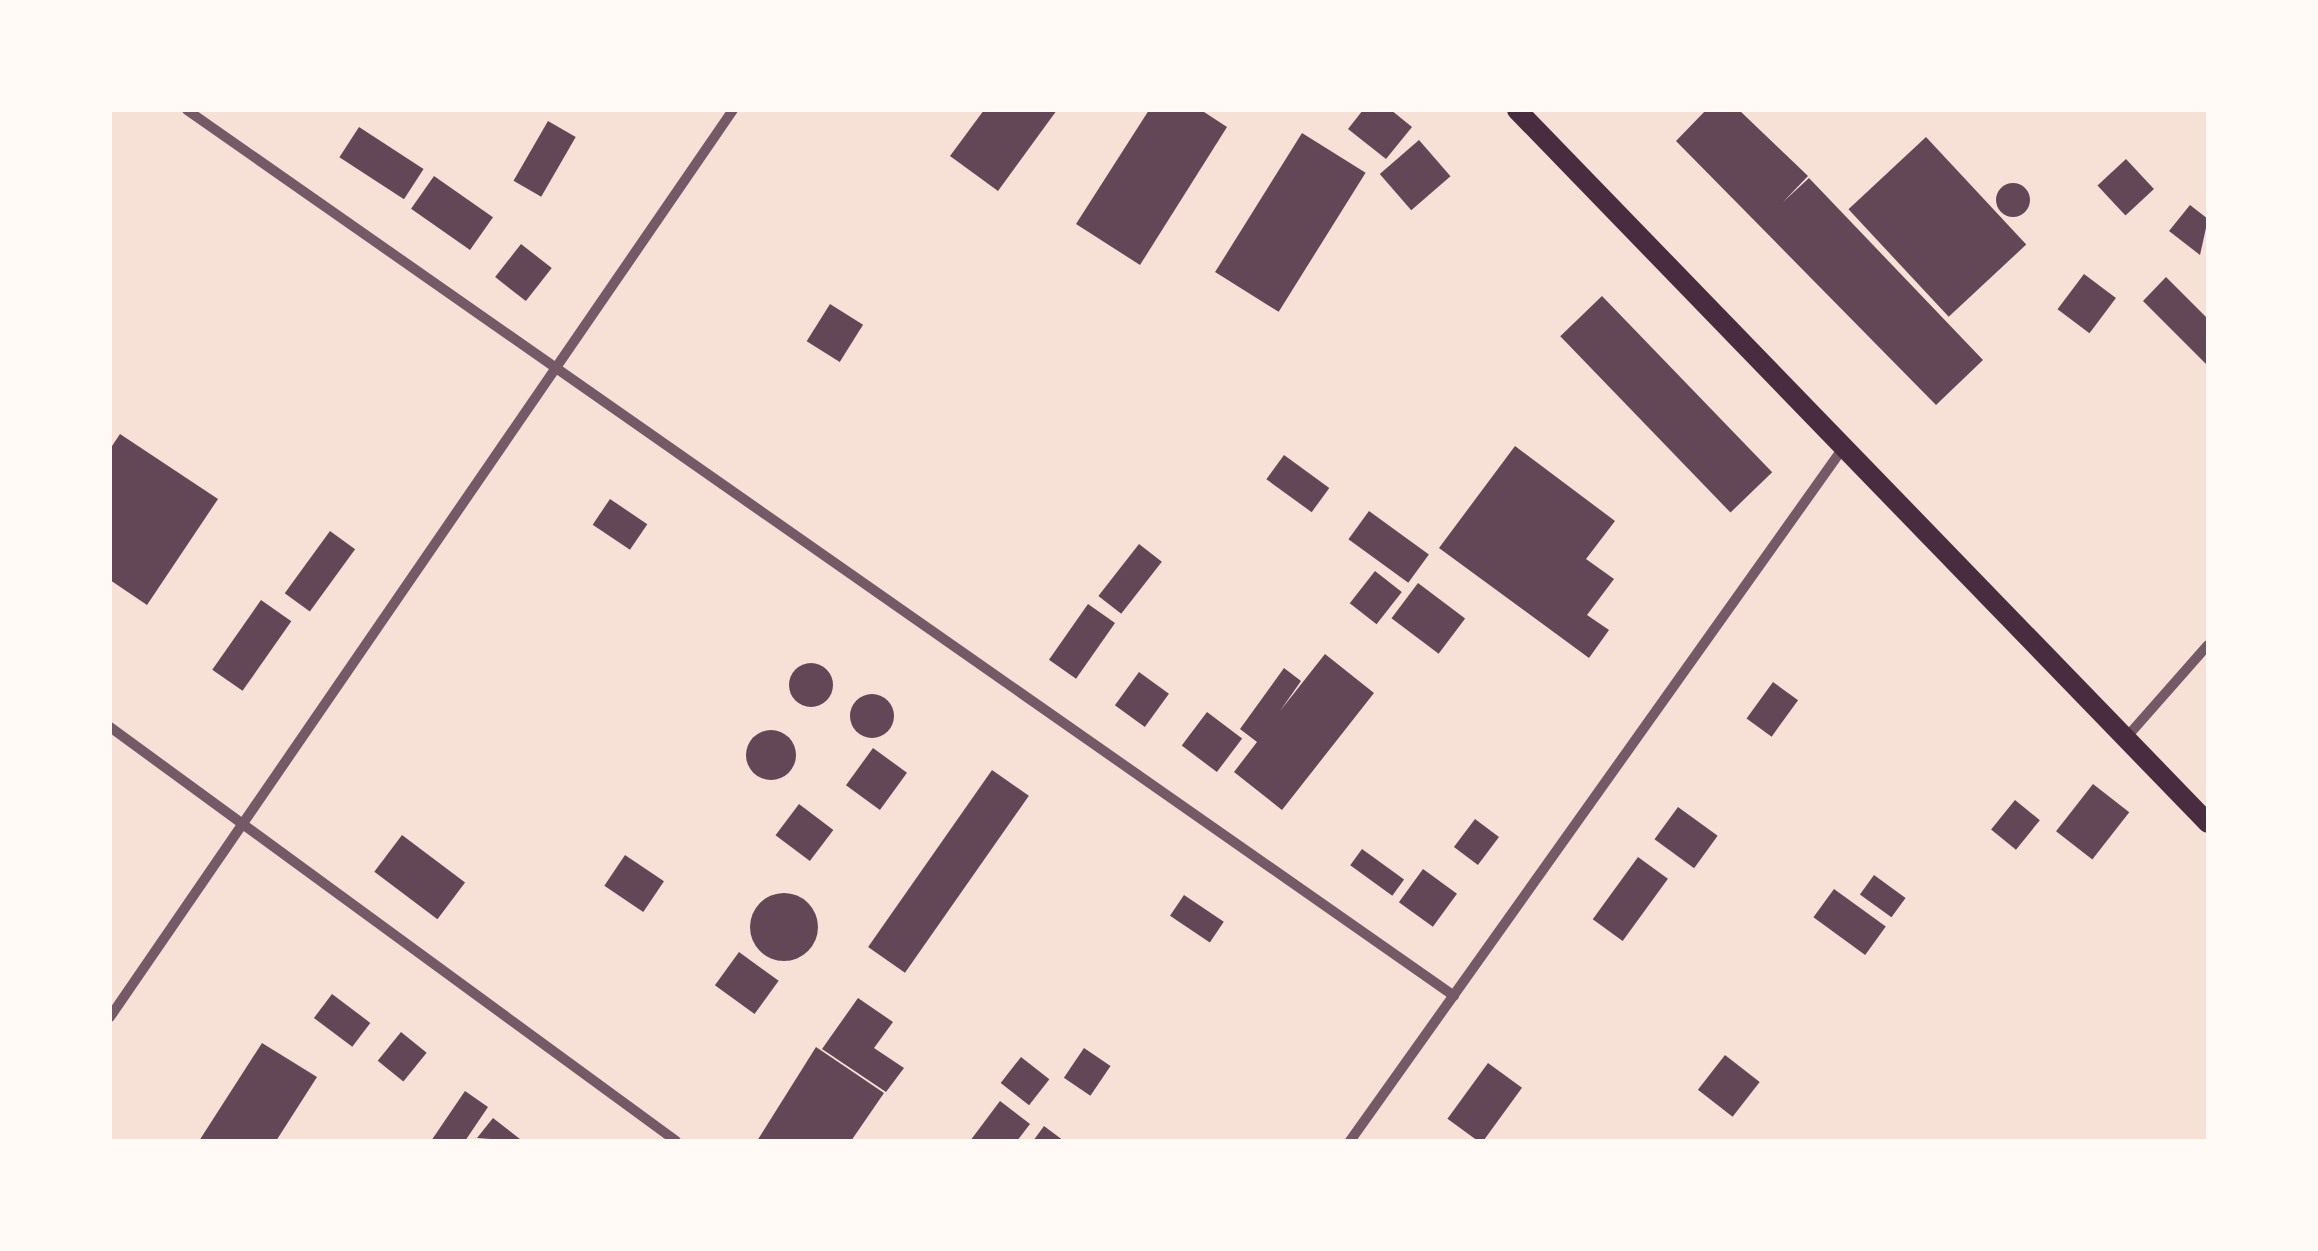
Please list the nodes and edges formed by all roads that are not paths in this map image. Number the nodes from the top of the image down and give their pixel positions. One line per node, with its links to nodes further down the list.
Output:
1 (186, 110): 4 (street)
2 (733, 110): 4 (street)
3 (1517, 110): 5 (main road)
4 (552, 374): 10 (street); 11 (street)
5 (1844, 447): 8 (main road); 11 (street)
6 (2208, 645): 8 (street)
7 (110, 727): 10 (street)
8 (2124, 740): 9 (main road)
9 (2208, 823)
10 (244, 825): 12 (street); 13 (street)
11 (1454, 996): 14 (street)
12 (110, 1016)
13 (676, 1141)
14 (1350, 1141)

